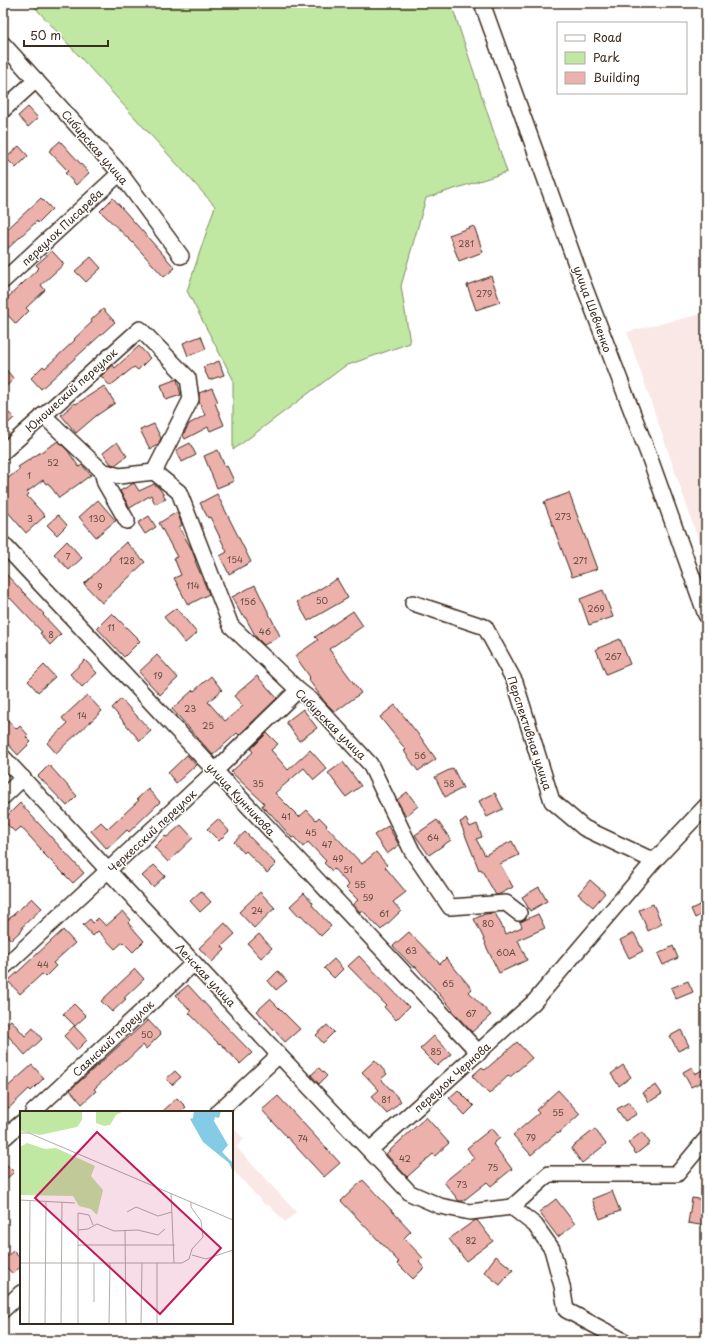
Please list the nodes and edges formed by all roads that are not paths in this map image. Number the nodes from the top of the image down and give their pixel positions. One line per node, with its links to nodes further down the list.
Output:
1 (482, 3): 15 (street, улица Шевченко)
2 (3, 44): 3 (street, Сибирская улица)
3 (36, 80): 4 (street); 5 (street, Сибирская улица)
4 (3, 110)
5 (120, 173): 6 (street, Сибирская улица); 7 (street, переулок Писарева)
6 (181, 256)
7 (3, 281)
8 (43, 415): 9 (street, Юношеский переулок); 10 (street); 11 (street, Юношеский переулок)
9 (3, 452)
10 (102, 471): 11 (street); 12 (street)
11 (154, 472): 16 (street, Сибирская улица)
12 (127, 521)
13 (3, 544): 18 (street, улица Кунникова)
14 (413, 603): 22 (street, Перспективная улица)
15 (706, 615)
16 (298, 690): 18 (street, Черкесский переулок); 24 (street, Сибирская улица)
17 (3, 757): 19 (street, Ленская улица)
18 (215, 771): 23 (street, Черкесский переулок); 27 (street, улица Кунникова)
19 (23, 778): 20 (street); 23 (street, Ленская улица)
20 (3, 797)
21 (706, 806): 22 (street, переулок Чернова)
22 (654, 861): 27 (street, переулок Чернова)
23 (109, 871): 25 (street, Ленская улица); 26 (street, Черкесский переулок)
24 (519, 913)
25 (194, 963): 28 (street, Ленская улица); 29 (street, Саянский переулок)
26 (3, 968)
27 (479, 1053): 34 (street, переулок Чернова)
28 (279, 1055): 30 (street); 34 (street, Ленская улица)
29 (34, 1111)
30 (219, 1111)
31 (20, 1124): 33 (street)
32 (706, 1139): 35 (street)
33 (3, 1140)
34 (370, 1150): 35 (street, Ленская улица)
35 (512, 1207): 38 (street)
36 (20, 1294): 37 (street)
37 (3, 1310)
38 (624, 1341)

